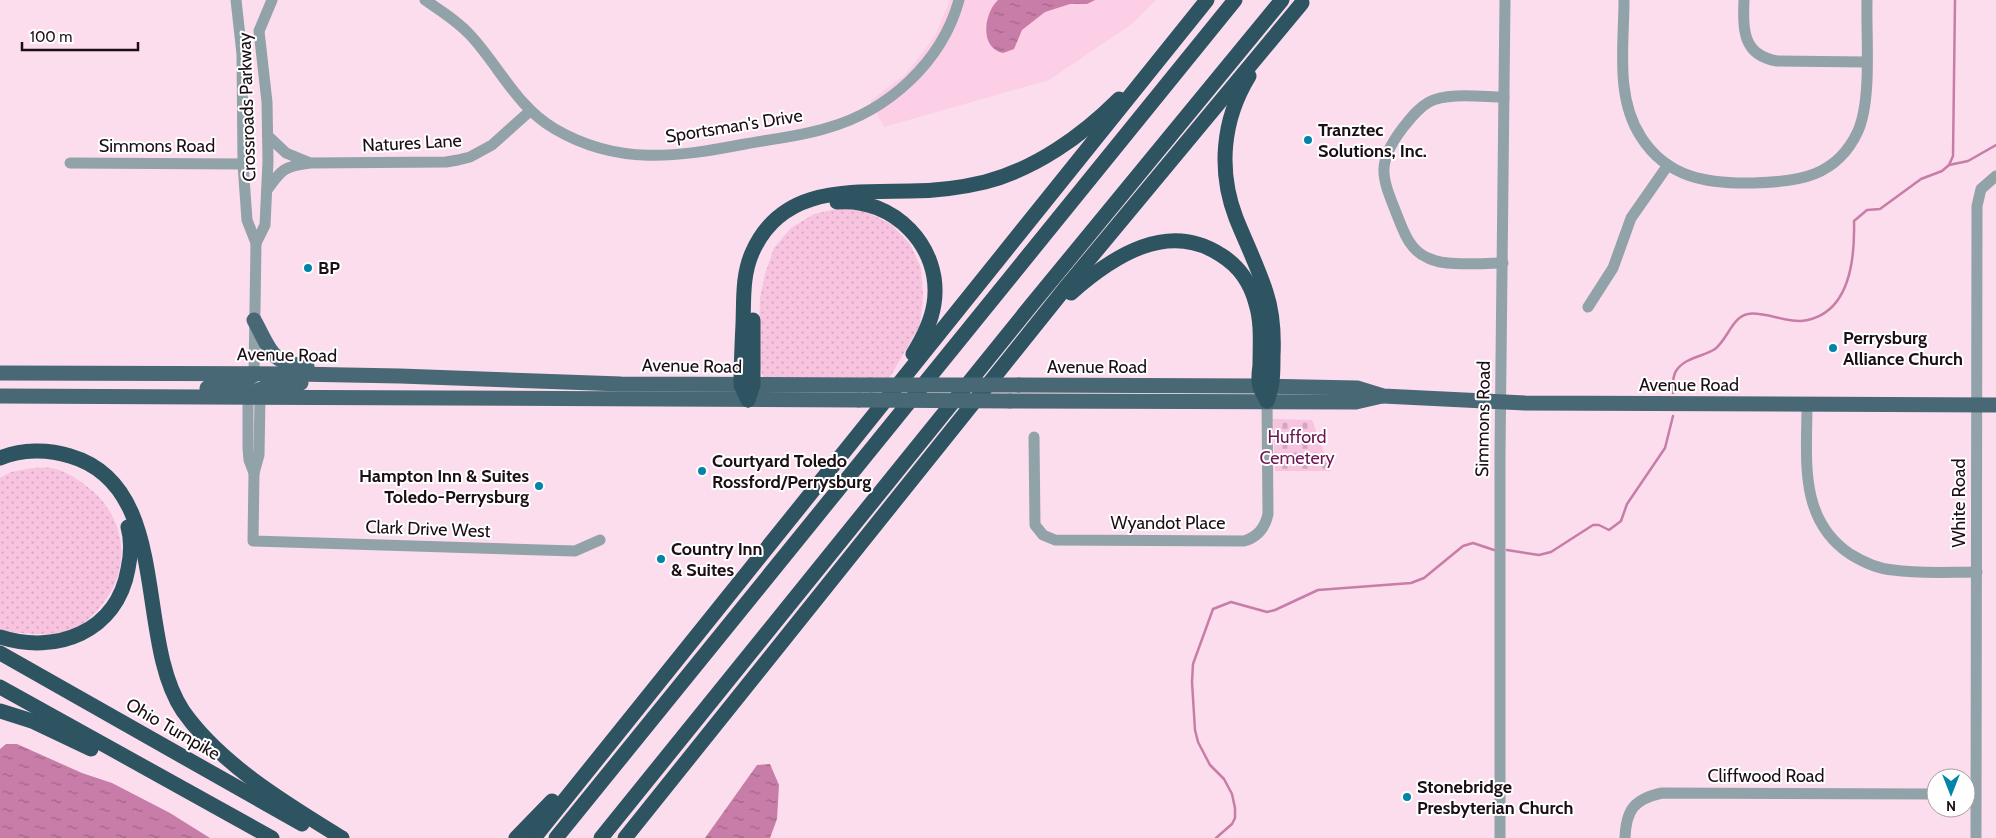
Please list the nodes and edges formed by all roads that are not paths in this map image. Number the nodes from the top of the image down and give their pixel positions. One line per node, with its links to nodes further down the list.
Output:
1 (236, 0): 20 (street, Crossroads Parkway)
2 (272, 0): 17 (street, Crossroads Parkway)
3 (425, 0): 16 (street, Sportsman's Drive)
4 (959, 0): 16 (street, Sportsman's Drive)
5 (1207, 0): 14 (highway)
6 (1235, 0): 65 (highway)
7 (1282, 0): 66 (highway)
8 (1505, 0): 15 (street, Simmons Road)
9 (1624, 0): 21 (street)
10 (1744, 0): 13 (street)
11 (1867, 0): 13 (street)
12 (1303, 1): 28 (highway); 33 (highway)
13 (1866, 62): 21 (street)
14 (1156, 64): 32 (highway); 44 (highway)
15 (1504, 97): 25 (street, Simmons Road); 25 (street)
16 (530, 111): 19 (street, Natures Lane)
17 (268, 136): 19 (street, Natures Lane); 23 (street, Crossroads Parkway)
18 (70, 163): 20 (street, Simmons Road)
19 (310, 163): 23 (street, Natures Lane)
20 (243, 164): 24 (street, Crossroads Parkway)
21 (1668, 165): 26 (street)
22 (1996, 176): 42 (street, White Road)
23 (267, 190): 24 (street, Crossroads Parkway)
24 (256, 243): 27 (street, Crossroads Parkway)
25 (1503, 263): 40 (street, Simmons Road)
26 (1588, 307)
27 (254, 320): 30 (street, Crossroads Parkway); 31 (main road)
28 (1041, 321): 33 (highway); 67 (highway)
29 (0, 373): 30 (main road, Avenue Road)
30 (254, 374): 31 (main road, Avenue Road); 34 (street, Crossroads Parkway); 36 (main road)
31 (400, 376): 32 (main road, Avenue Road); 34 (main road)
32 (747, 385): 33 (main road, Avenue Road, bridge); 38 (highway); 44 (highway)
33 (1266, 386): 37 (main road, Avenue Road); 39 (highway)
34 (255, 395): 36 (main road, Avenue Road); 38 (main road, Avenue Road); 49 (street, Crossroads Parkway)
35 (0, 396): 36 (main road, Avenue Road)
36 (131, 396)
37 (1383, 396): 39 (main road, Avenue Road); 40 (main road, Avenue Road)
38 (748, 400): 39 (main road, Avenue Road, bridge)
39 (1267, 401): 45 (street, Wyandot Place)
40 (1501, 402): 41 (main road, Avenue Road); 68 (street, Simmons Road)
41 (1807, 404): 42 (main road, Avenue Road); 50 (street)
42 (1977, 405): 43 (main road, Avenue Road); 50 (street, White Road)
43 (1996, 405)
44 (860, 430): 56 (highway)
45 (1034, 437)
46 (0, 458): 62 (highway)
47 (0, 469): 51 (highway)
48 (600, 540): 49 (street, Clark Drive West)
49 (253, 541)
50 (1977, 572): 55 (street, White Road)
51 (0, 637)
52 (0, 653): 61 (highway, Ohio Turnpike)
53 (0, 687): 60 (highway)
54 (0, 710): 59 (highway)
55 (1972, 768)
56 (578, 781): 63 (highway); 64 (highway)
57 (1926, 794): 69 (street, Cliffwood Road)
58 (1974, 818): 70 (street, White Road)
59 (261, 838)
60 (272, 838)
61 (327, 838)
62 (342, 838)
63 (516, 838)
64 (534, 838)
65 (556, 838)
66 (601, 838)
67 (625, 838)
68 (1500, 838)
69 (1625, 838)
70 (1976, 838)

